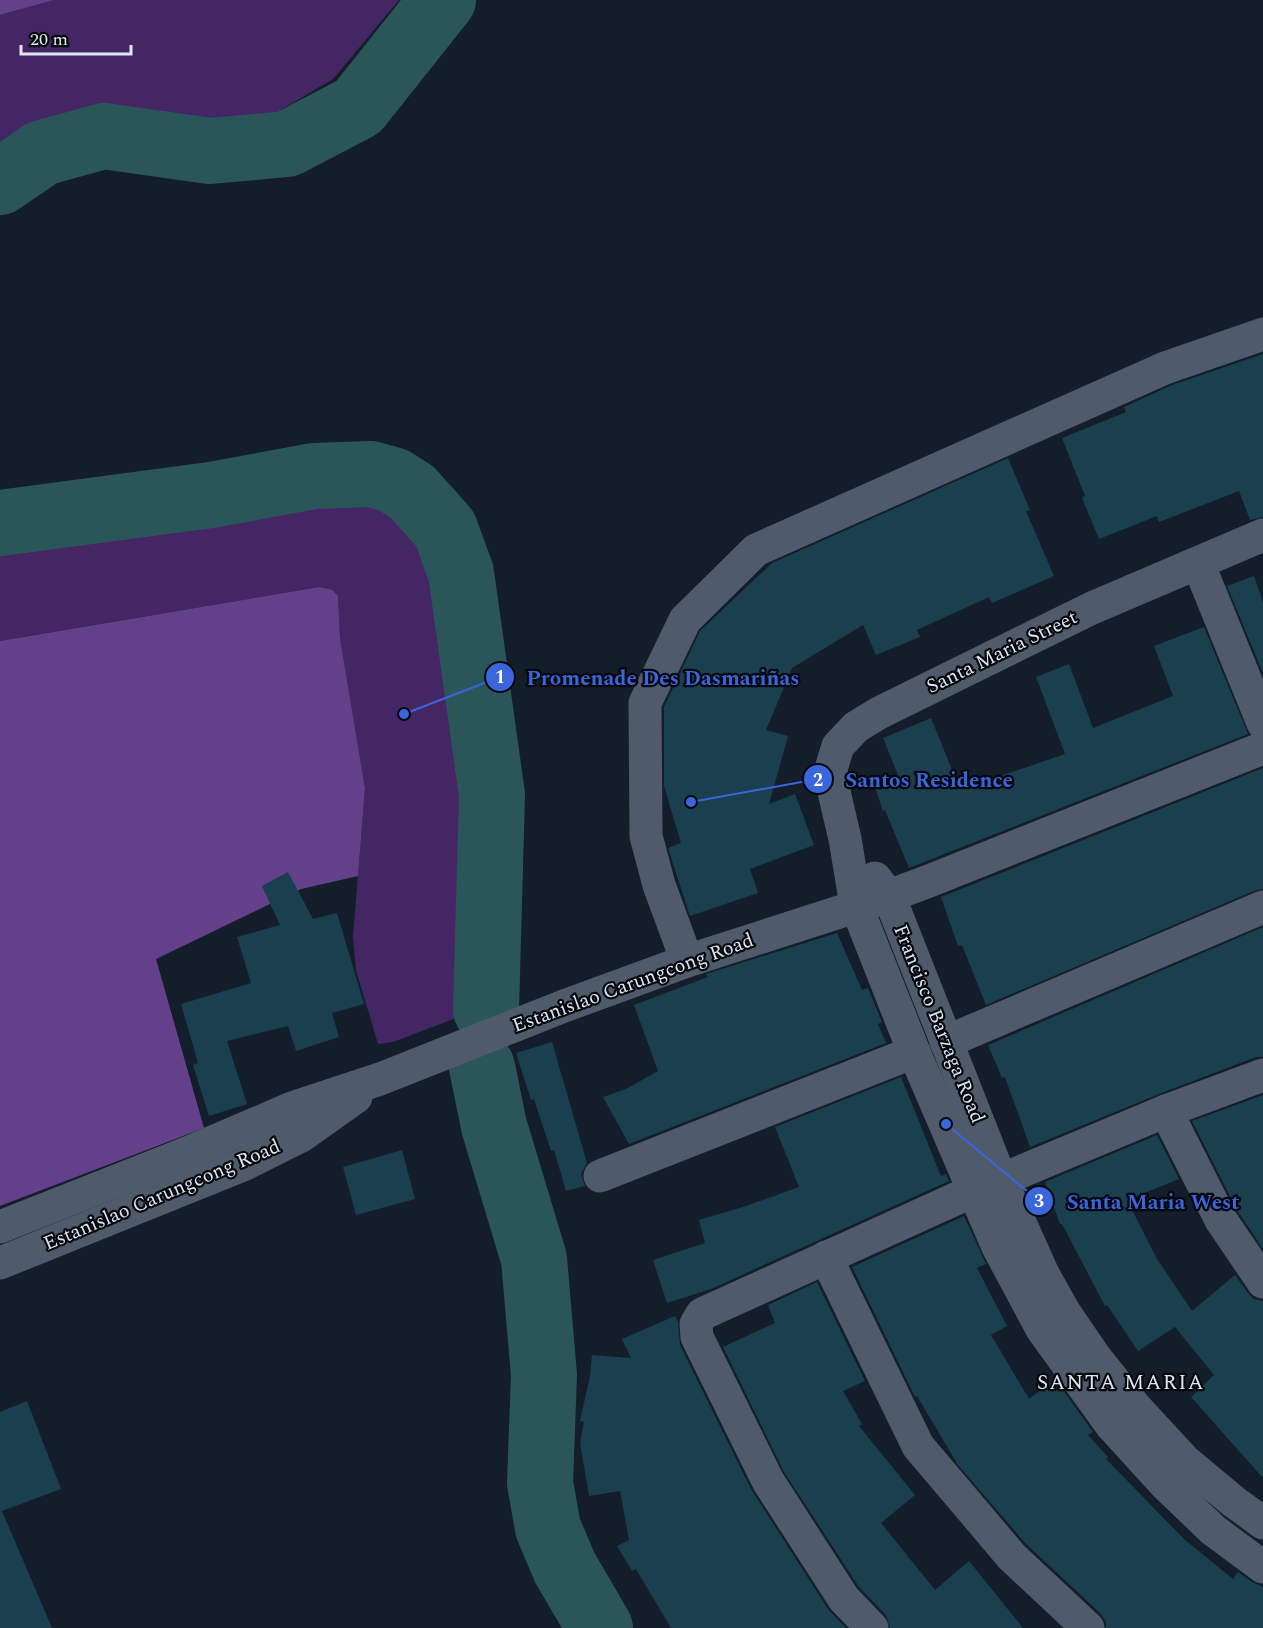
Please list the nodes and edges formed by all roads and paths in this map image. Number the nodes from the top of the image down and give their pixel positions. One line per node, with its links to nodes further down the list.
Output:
1 (1263, 334): 10 (street)
2 (1263, 535): 3 (street, Santa Maria Street)
3 (1198, 563): 4 (street); 6 (street, Santa Maria Street)
4 (1263, 723)
5 (1263, 748): 7 (street, Estanislao Carungcong Road)
6 (845, 839): 7 (street, Santa Maria Street); 8 (street, Santa Maria Street)
7 (889, 896): 8 (street, Estanislao Carungcong Road); 11 (street, Francisco Barzaga Road)
8 (856, 905): 10 (street, Estanislao Carungcong Road); 12 (street, Francisco Barzaga Road)
9 (1263, 907): 11 (street)
10 (687, 960): 13 (street, Estanislao Carungcong Road)
11 (946, 1042): 17 (street, Francisco Barzaga Road)
12 (914, 1052): 16 (street); 17 (street, Francisco Barzaga Road)
13 (391, 1075): 18 (street, Estanislao Carungcong Road); 20 (street, Estanislao Carungcong Road)
14 (1263, 1075): 15 (street)
15 (1166, 1111): 17 (street); 21 (street)
16 (600, 1176)
17 (987, 1185): 19 (street); 22 (street, Francisco Barzaga Road); 23 (street, Francisco Barzaga Road)
18 (0, 1227)
19 (826, 1257): 24 (street); 25 (street)
20 (0, 1263)
21 (1263, 1282)
22 (1263, 1523)
23 (1263, 1567)
24 (872, 1628)
25 (1088, 1628)

